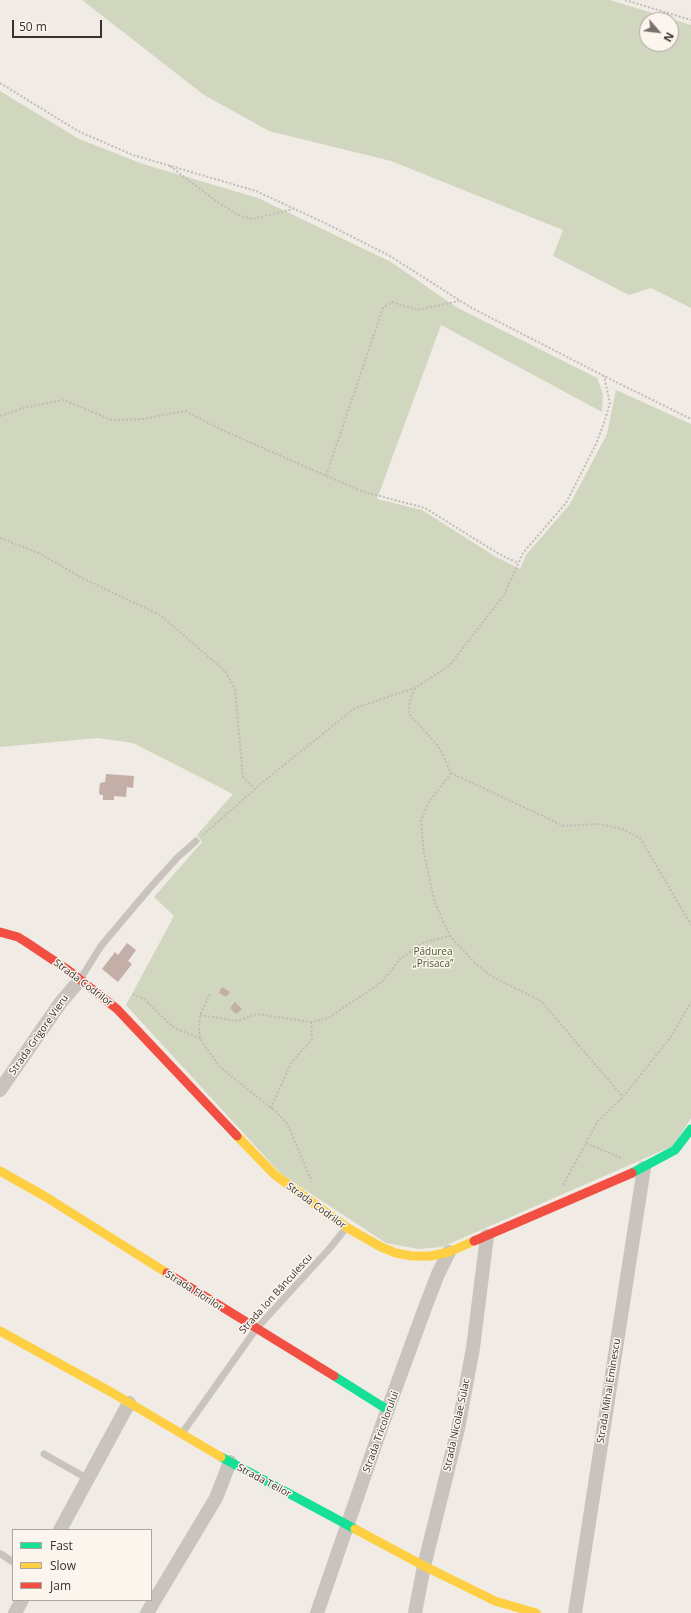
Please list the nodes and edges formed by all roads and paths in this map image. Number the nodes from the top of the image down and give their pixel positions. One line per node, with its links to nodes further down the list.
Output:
1 (625, 0): 2 (path)
2 (691, 20)
3 (0, 83): 4 (path)
4 (169, 166): 5 (path); 5 (path)
5 (295, 209): 6 (path)
6 (459, 300): 7 (path); 10 (path)
7 (604, 376): 9 (path); 12 (path)
8 (0, 416): 10 (path)
9 (691, 419)
10 (326, 476): 12 (path)
11 (0, 538): 15 (path)
12 (518, 563): 13 (path)
13 (415, 688): 14 (path); 15 (path)
14 (451, 773): 17 (path); 19 (path)
15 (255, 789): 16 (path)
16 (196, 841): 20 (lane)
17 (691, 925)
18 (0, 932): 20 (street, Strada Codrilor)
19 (450, 936): 25 (path); 28 (path)
20 (80, 980): 27 (street, Strada Grigore Vieru); 36 (street, Strada Codrilor)
21 (133, 994): 26 (path)
22 (210, 994): 24 (path)
23 (691, 1002): 28 (path)
24 (200, 1015): 25 (path); 26 (path)
25 (311, 1022): 29 (path)
26 (201, 1039): 29 (path)
27 (0, 1090)
28 (623, 1097): 31 (path)
29 (271, 1108): 34 (path)
30 (691, 1129): 32 (street, Strada Codrilor)
31 (586, 1143): 32 (path); 35 (path)
32 (644, 1168): 37 (street, Strada Codrilor); 58 (street, Strada Mihai Eminescu)
33 (0, 1171): 39 (street, Strada Florilor)
34 (312, 1183)
35 (561, 1189)
36 (346, 1227): 38 (street, Strada Codrilor); 39 (lane, Strada Ion Bănculescu)
37 (487, 1236): 38 (street, Strada Codrilor); 51 (street, Strada Nicolae Sulac)
38 (449, 1252): 42 (street, Strada Tricolorului)
39 (256, 1329): 42 (street, Strada Florilor); 43 (lane, Strada Ion Bănculescu)
40 (0, 1331): 41 (street, Strada Teilor)
41 (129, 1403): 43 (street, Strada Teilor); 46 (street)
42 (388, 1410): 47 (street, Strada Tricolorului)
43 (182, 1434): 45 (street, Strada Teilor)
44 (44, 1454): 46 (lane)
45 (230, 1462): 47 (street, Strada Teilor); 54 (street)
46 (88, 1479): 48 (street)
47 (347, 1525): 51 (street, Strada Teilor); 55 (street, Strada Tricolorului)
48 (61, 1529)
49 (1, 1554): 50 (lane)
50 (12, 1561)
51 (424, 1566): 56 (street, Strada Nicolae Sulac); 57 (street, Strada Teilor)
52 (21, 1601): 53 (street)
53 (15, 1613)
54 (146, 1613)
55 (317, 1613)
56 (415, 1613)
57 (536, 1613)
58 (575, 1613)

